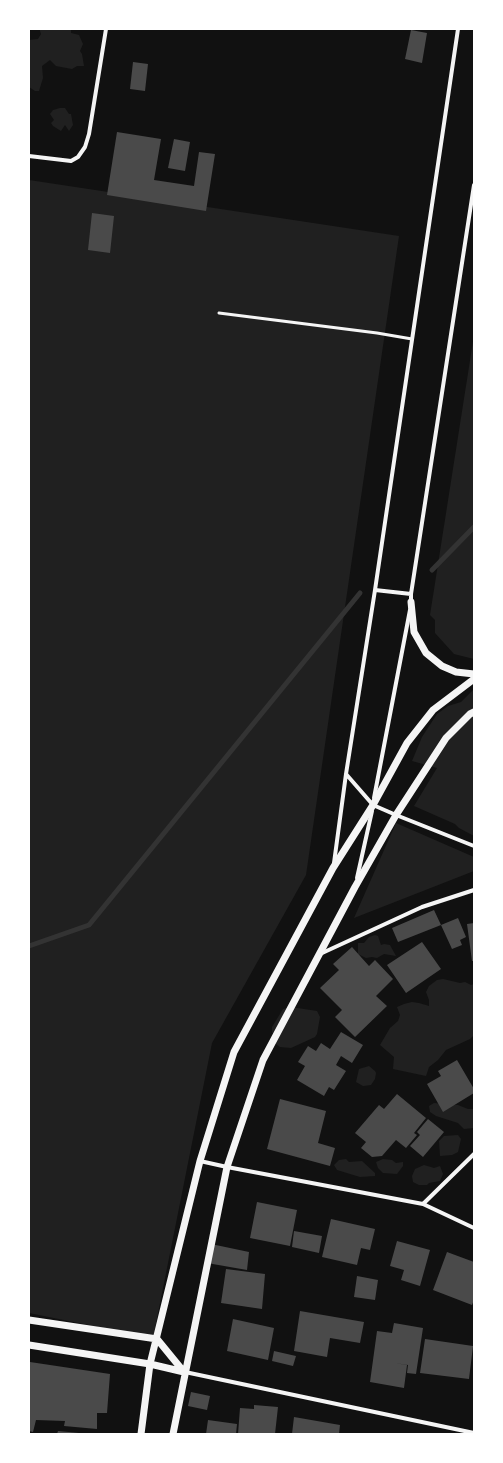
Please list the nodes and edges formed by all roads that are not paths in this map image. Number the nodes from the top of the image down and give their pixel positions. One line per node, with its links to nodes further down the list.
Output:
1 (106, 29): 3 (street)
2 (458, 29): 6 (street)
3 (29, 156)
4 (474, 185): 8 (street)
5 (219, 314): 6 (lane)
6 (412, 339): 7 (street)
7 (375, 590): 8 (street); 13 (street)
8 (411, 594): 9 (street)
9 (411, 602): 10 (street); 14 (street)
10 (474, 674)
11 (474, 679): 14 (street)
12 (474, 712): 15 (street)
13 (346, 774): 14 (street); 17 (street)
14 (373, 805): 15 (street); 17 (street); 18 (street)
15 (396, 815): 16 (street); 18 (street)
16 (474, 846)
17 (334, 868): 22 (street)
18 (355, 887): 20 (street)
19 (474, 890): 20 (street)
20 (319, 954): 23 (street)
21 (474, 1154): 24 (street)
22 (200, 1161): 23 (street); 27 (street)
23 (227, 1167): 24 (street); 30 (street)
24 (423, 1204): 25 (street)
25 (474, 1228)
26 (29, 1320): 27 (street)
27 (157, 1340): 29 (street); 30 (street)
28 (29, 1345): 29 (street)
29 (150, 1364): 30 (street); 32 (street)
30 (184, 1372): 31 (street); 33 (street)
31 (474, 1433)
32 (141, 1434)
33 (173, 1434)

